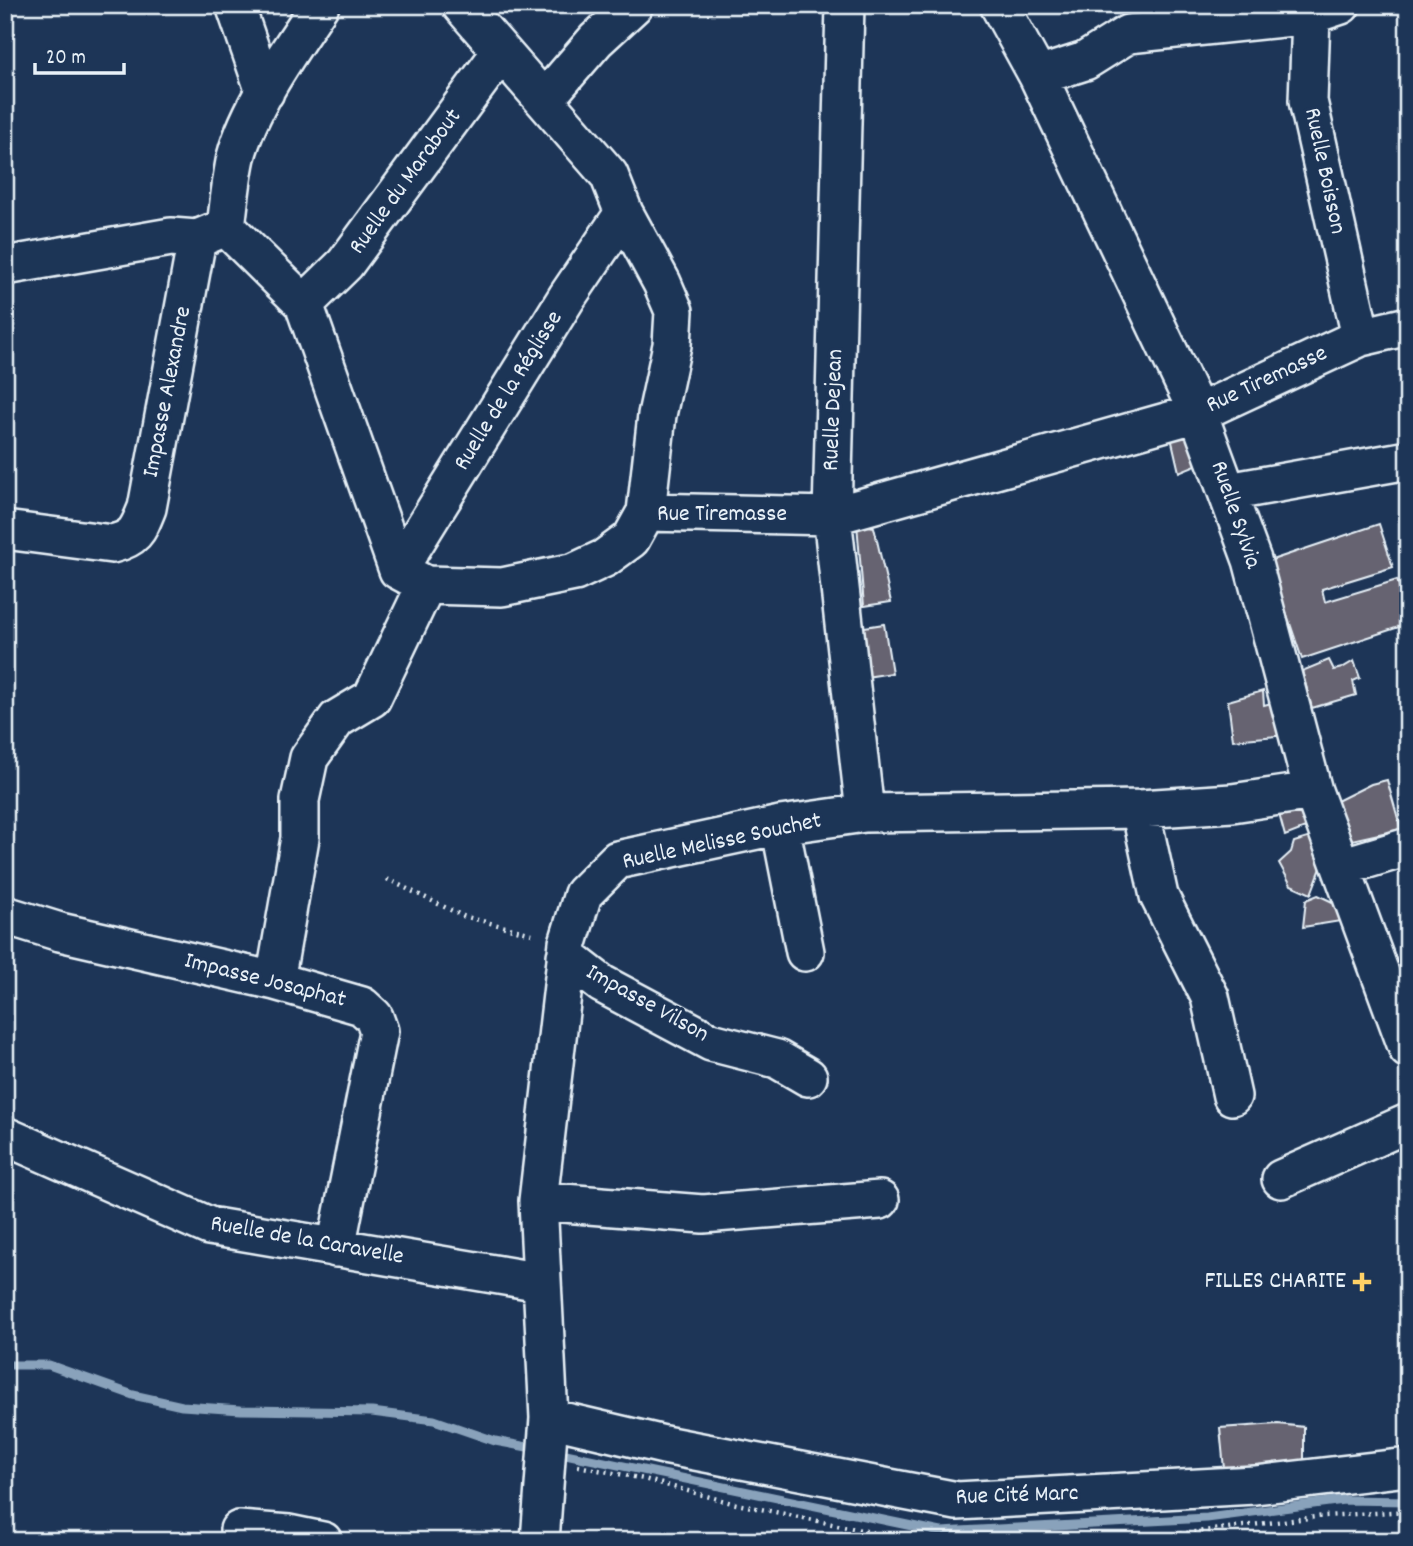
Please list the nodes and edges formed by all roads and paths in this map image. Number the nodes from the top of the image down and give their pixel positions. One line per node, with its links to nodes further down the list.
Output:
1 (235, 5): 10 (street)
2 (320, 5): 10 (street, Impasse Alexandre)
3 (461, 5): 8 (street)
4 (634, 5): 11 (street)
5 (845, 5): 22 (street, Ruelle Dejean)
6 (999, 5): 9 (street, Ruelle Sylvia)
7 (1319, 8): 9 (street); 17 (street, Ruelle Boisson)
8 (500, 52): 11 (street); 15 (street, Ruelle du Marabout)
9 (1038, 76): 18 (street, Ruelle Sylvia)
10 (265, 92): 13 (street, Impasse Alexandre)
11 (545, 99): 12 (street)
12 (624, 214): 21 (street); 24 (street, Ruelle de la Réglisse)
13 (198, 234): 14 (street); 15 (street); 23 (street, Impasse Alexandre)
14 (5, 266)
15 (304, 304): 24 (street)
16 (1408, 326): 17 (street, Rue Tiremasse)
17 (1361, 337): 18 (street, Rue Tiremasse)
18 (1198, 413): 20 (street, Ruelle Sylvia); 22 (street, Rue Tiremasse)
19 (1408, 460): 20 (street)
20 (1228, 492): 25 (street, Ruelle Sylvia)
21 (646, 512): 22 (street, Rue Tiremasse); 24 (street, Rue Tiremasse)
22 (832, 516): 27 (street, Ruelle Dejean)
23 (5, 530)
24 (412, 578): 35 (street, Ruelle de la Réglisse)
25 (1313, 791): 26 (street, Ruelle Melisse Souchet); 30 (street, Ruelle Sylvia)
26 (1140, 809): 27 (street, Ruelle Melisse Souchet); 38 (street)
27 (865, 813): 28 (street, Ruelle Melisse Souchet)
28 (780, 825): 33 (street, Ruelle Melisse Souchet); 34 (street)
29 (1408, 847): 30 (street)
30 (1341, 867): 36 (street, Ruelle Sylvia)
31 (387, 879): 33 (path)
32 (5, 915): 35 (street, Impasse Josaphat)
33 (567, 950): 37 (street, Impasse Vilson); 43 (street, Ruelle Melisse Souchet)
34 (805, 952)
35 (275, 981): 44 (street, Impasse Josaphat)
36 (1406, 1042)
37 (808, 1077)
38 (1232, 1096)
39 (1408, 1123): 41 (street)
40 (5, 1136): 44 (street, Ruelle de la Caravelle)
41 (1281, 1179)
42 (880, 1200): 43 (street)
43 (538, 1202): 45 (street, Ruelle Melisse Souchet)
44 (336, 1248): 45 (street, Ruelle de la Caravelle)
45 (541, 1282): 46 (street, Ruelle Melisse Souchet)
46 (547, 1438): 47 (street, Rue Cité Marc); 53 (street, Ruelle Melisse Souchet); 54 (path)
47 (1408, 1467)
48 (1400, 1511): 49 (path); 51 (path); 55 (path)
49 (1408, 1511)
50 (239, 1530): 52 (street)
51 (1131, 1540)
52 (323, 1541)
53 (540, 1541)
54 (894, 1541)
55 (1403, 1541)

